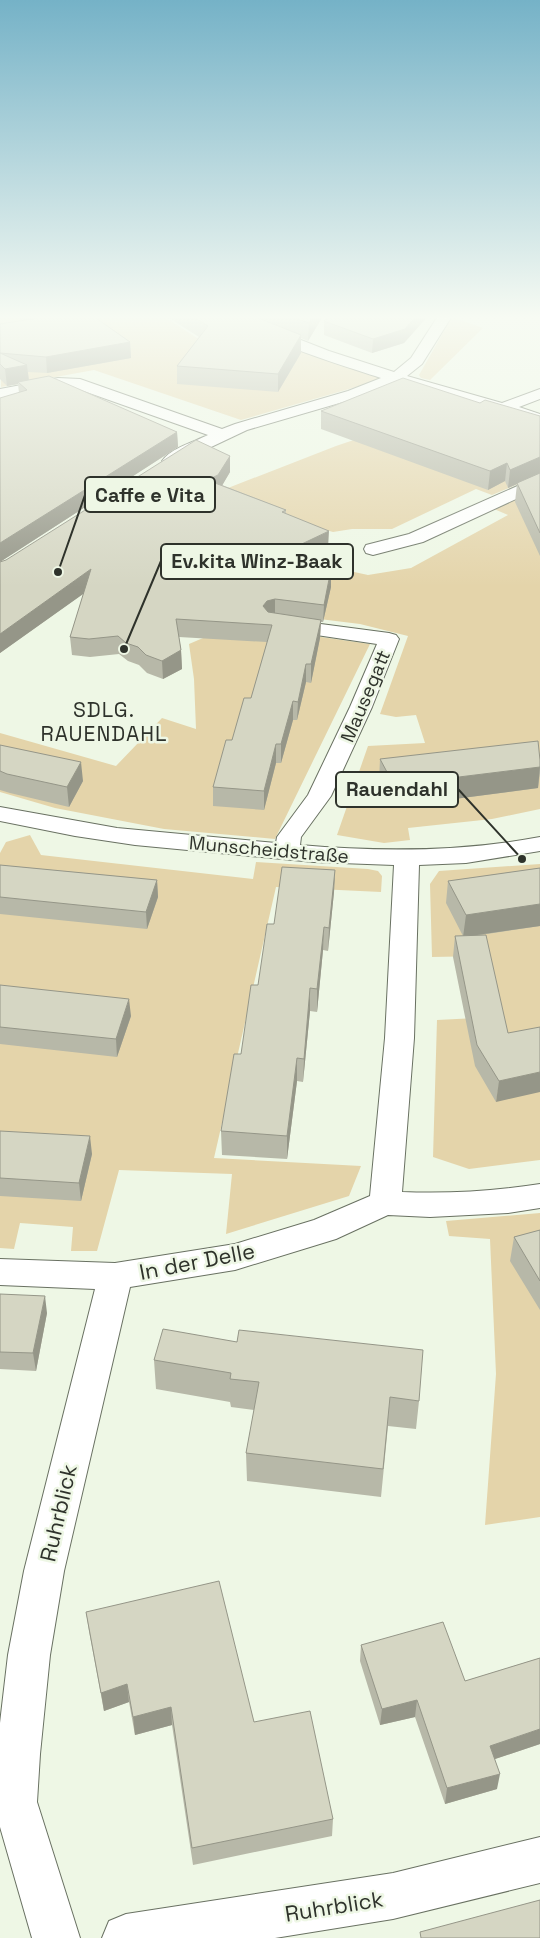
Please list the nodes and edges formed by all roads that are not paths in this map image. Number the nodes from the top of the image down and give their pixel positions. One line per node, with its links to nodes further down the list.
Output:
1 (146, 406): 7 (street)
2 (311, 406): 7 (street)
3 (499, 406): 5 (street)
4 (509, 406): 5 (street)
5 (505, 408): 6 (street)
6 (540, 419)
7 (222, 435): 8 (street)
8 (154, 472)
9 (540, 481): 10 (street)
10 (374, 549)
11 (275, 624): 14 (street, Mausegatt)
12 (2, 816): 14 (street, Munscheidstraße)
13 (540, 844): 15 (street, Munscheidstraße)
14 (287, 852): 15 (street, Munscheidstraße)
15 (407, 857): 17 (street)
16 (540, 1196): 17 (street, In der Delle)
17 (385, 1203): 19 (street, In der Delle)
18 (0, 1272): 19 (street, In der Delle)
19 (115, 1276): 20 (street, Ruhrblick)
20 (9, 1756): 22 (street, Ruhrblick)
21 (540, 1860): 23 (street, Ruhrblick)
22 (56, 1938)
23 (126, 1938)

